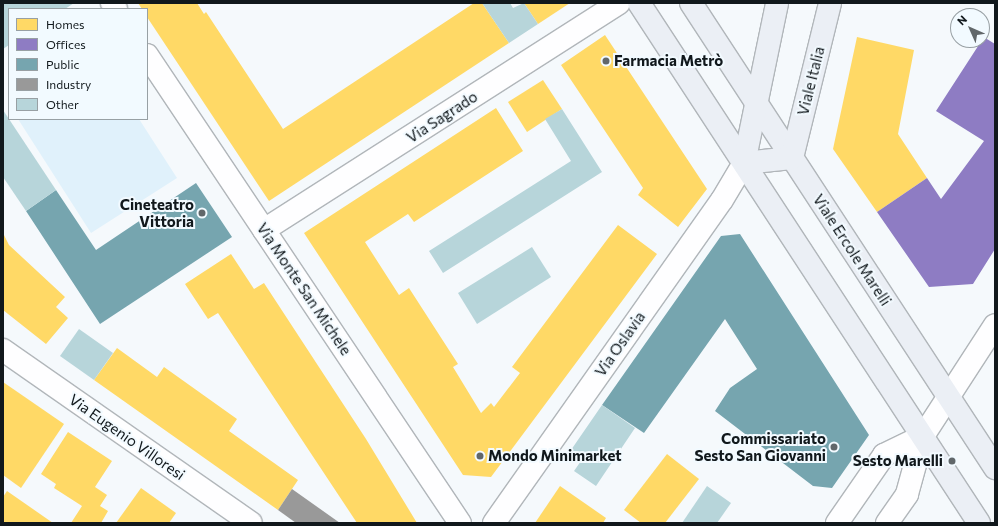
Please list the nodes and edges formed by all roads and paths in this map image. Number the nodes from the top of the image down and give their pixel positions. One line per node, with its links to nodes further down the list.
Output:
1 (619, 3): 10 (street, Via Sagrado)
2 (639, 3): 9 (main road)
3 (691, 3): 7 (main road, Viale Ercole Marelli)
4 (777, 3): 7 (main road)
5 (830, 3): 8 (main road, Viale Italia)
6 (148, 56): 10 (street, Via Monte San Michele)
7 (756, 103): 8 (main road, Viale Ercole Marelli); 9 (main road)
8 (792, 158): 9 (main road); 13 (main road, Viale Ercole Marelli)
9 (744, 163): 14 (main road); 18 (street, Via Oslavia)
10 (264, 230): 17 (street, Via Monte San Michele)
11 (995, 325): 13 (street)
12 (3, 350): 16 (street, Via Eugenio Villoresi)
13 (949, 397): 14 (street); 15 (main road, Viale Ercole Marelli)
14 (923, 436): 19 (street); 20 (street); 21 (main road)
15 (995, 468)
16 (251, 523)
17 (460, 523)
18 (494, 523)
19 (837, 523)
20 (888, 523)
21 (979, 523)

